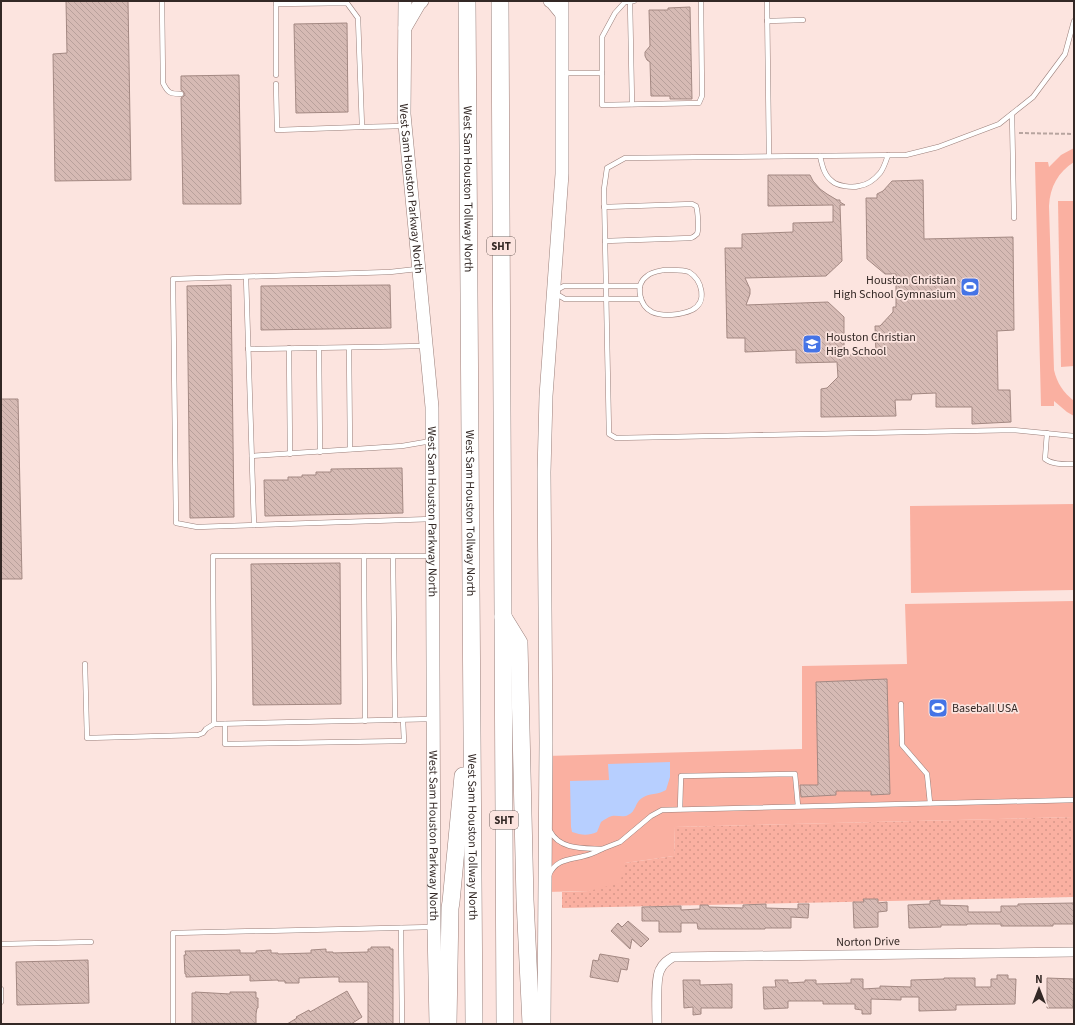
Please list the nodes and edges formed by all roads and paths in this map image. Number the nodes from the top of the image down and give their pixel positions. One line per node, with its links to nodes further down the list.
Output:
1 (162, 1): 23 (lane)
2 (395, 1): 18 (main road)
3 (405, 1): 18 (main road, West Sam Houston Parkway North)
4 (422, 1): 18 (main road)
5 (550, 1): 12 (main road)
6 (569, 1): 12 (main road)
7 (630, 1): 8 (lane); 20 (lane); 24 (lane)
8 (634, 1)
9 (701, 1): 24 (lane)
10 (767, 1): 16 (lane)
11 (276, 3): 21 (lane); 27 (lane)
12 (562, 7): 19 (main road)
13 (468, 8): 63 (highway, West Sam Houston Tollway North / SHT)
14 (500, 8): 61 (highway, SHT)
15 (803, 20): 16 (lane)
16 (767, 21): 31 (lane)
17 (1074, 21): 25 (lane)
18 (405, 28): 26 (main road, West Sam Houston Parkway North)
19 (562, 73): 20 (lane); 40 (main road)
20 (602, 73): 24 (lane)
21 (276, 75)
22 (276, 84): 27 (lane)
23 (181, 94)
24 (632, 104)
25 (1012, 114): 28 (lane); 30 (lane)
26 (405, 126): 27 (lane); 36 (main road, West Sam Houston Parkway North)
27 (362, 127)
28 (1012, 133): 29 (path); 34 (lane)
29 (1074, 134)
30 (888, 155): 32 (lane); 32 (lane)
31 (769, 156): 32 (lane); 33 (lane)
32 (820, 156)
33 (604, 207): 35 (lane); 35 (lane)
34 (1014, 218)
35 (605, 241): 38 (lane)
36 (419, 269): 37 (lane); 43 (main road, West Sam Houston Parkway North)
37 (246, 277): 47 (lane); 57 (lane)
38 (606, 286): 39 (lane); 40 (lane); 41 (lane)
39 (640, 286): 42 (lane); 42 (lane)
40 (553, 292): 41 (lane); 75 (main road)
41 (606, 298): 42 (lane); 48 (lane)
42 (641, 299)
43 (426, 346): 46 (lane); 50 (main road, West Sam Houston Parkway North)
44 (289, 348): 45 (lane); 47 (lane); 53 (lane)
45 (319, 348): 46 (lane); 52 (lane)
46 (348, 348): 51 (lane)
47 (248, 349): 54 (lane)
48 (1047, 433): 49 (lane); 55 (lane)
49 (1074, 436)
50 (432, 441): 51 (lane); 56 (main road, West Sam Houston Parkway North)
51 (350, 450): 52 (lane)
52 (320, 452): 53 (lane)
53 (290, 454): 54 (lane)
54 (252, 456): 57 (lane)
55 (1074, 464)
56 (432, 519): 57 (lane); 60 (main road, West Sam Houston Parkway North)
57 (254, 525)
58 (364, 556): 59 (lane); 68 (lane); 69 (lane)
59 (393, 556): 60 (lane); 66 (lane)
60 (432, 556): 65 (main road, West Sam Houston Parkway North)
61 (503, 616): 90 (highway, SHT); 91 (highway)
62 (85, 664): 69 (lane)
63 (472, 672): 88 (highway); 89 (highway, West Sam Houston Tollway North / SHT)
64 (901, 704): 72 (lane)
65 (433, 719): 67 (lane); 78 (main road, West Sam Houston Parkway North)
66 (395, 720): 67 (lane); 68 (lane)
67 (403, 720): 70 (lane)
68 (365, 721): 70 (lane)
69 (214, 724): 70 (lane)
70 (225, 724)
71 (1074, 800): 72 (lane)
72 (930, 803): 73 (lane)
73 (798, 806): 74 (lane); 74 (lane)
74 (680, 809): 76 (lane)
75 (546, 824): 76 (lane); 77 (main road)
76 (602, 849): 77 (lane)
77 (545, 884): 92 (main road)
78 (434, 927): 79 (lane); 87 (main road, West Sam Houston Parkway North)
79 (401, 928): 85 (lane); 86 (lane)
80 (91, 942): 81 (lane)
81 (1, 944)
82 (1074, 952): 93 (street, Norton Drive)
83 (1, 989): 84 (lane)
84 (1, 1002)
85 (173, 1024)
86 (402, 1024)
87 (436, 1024)
88 (448, 1024)
89 (474, 1024)
90 (505, 1024)
91 (531, 1024)
92 (544, 1024)
93 (657, 1024)

